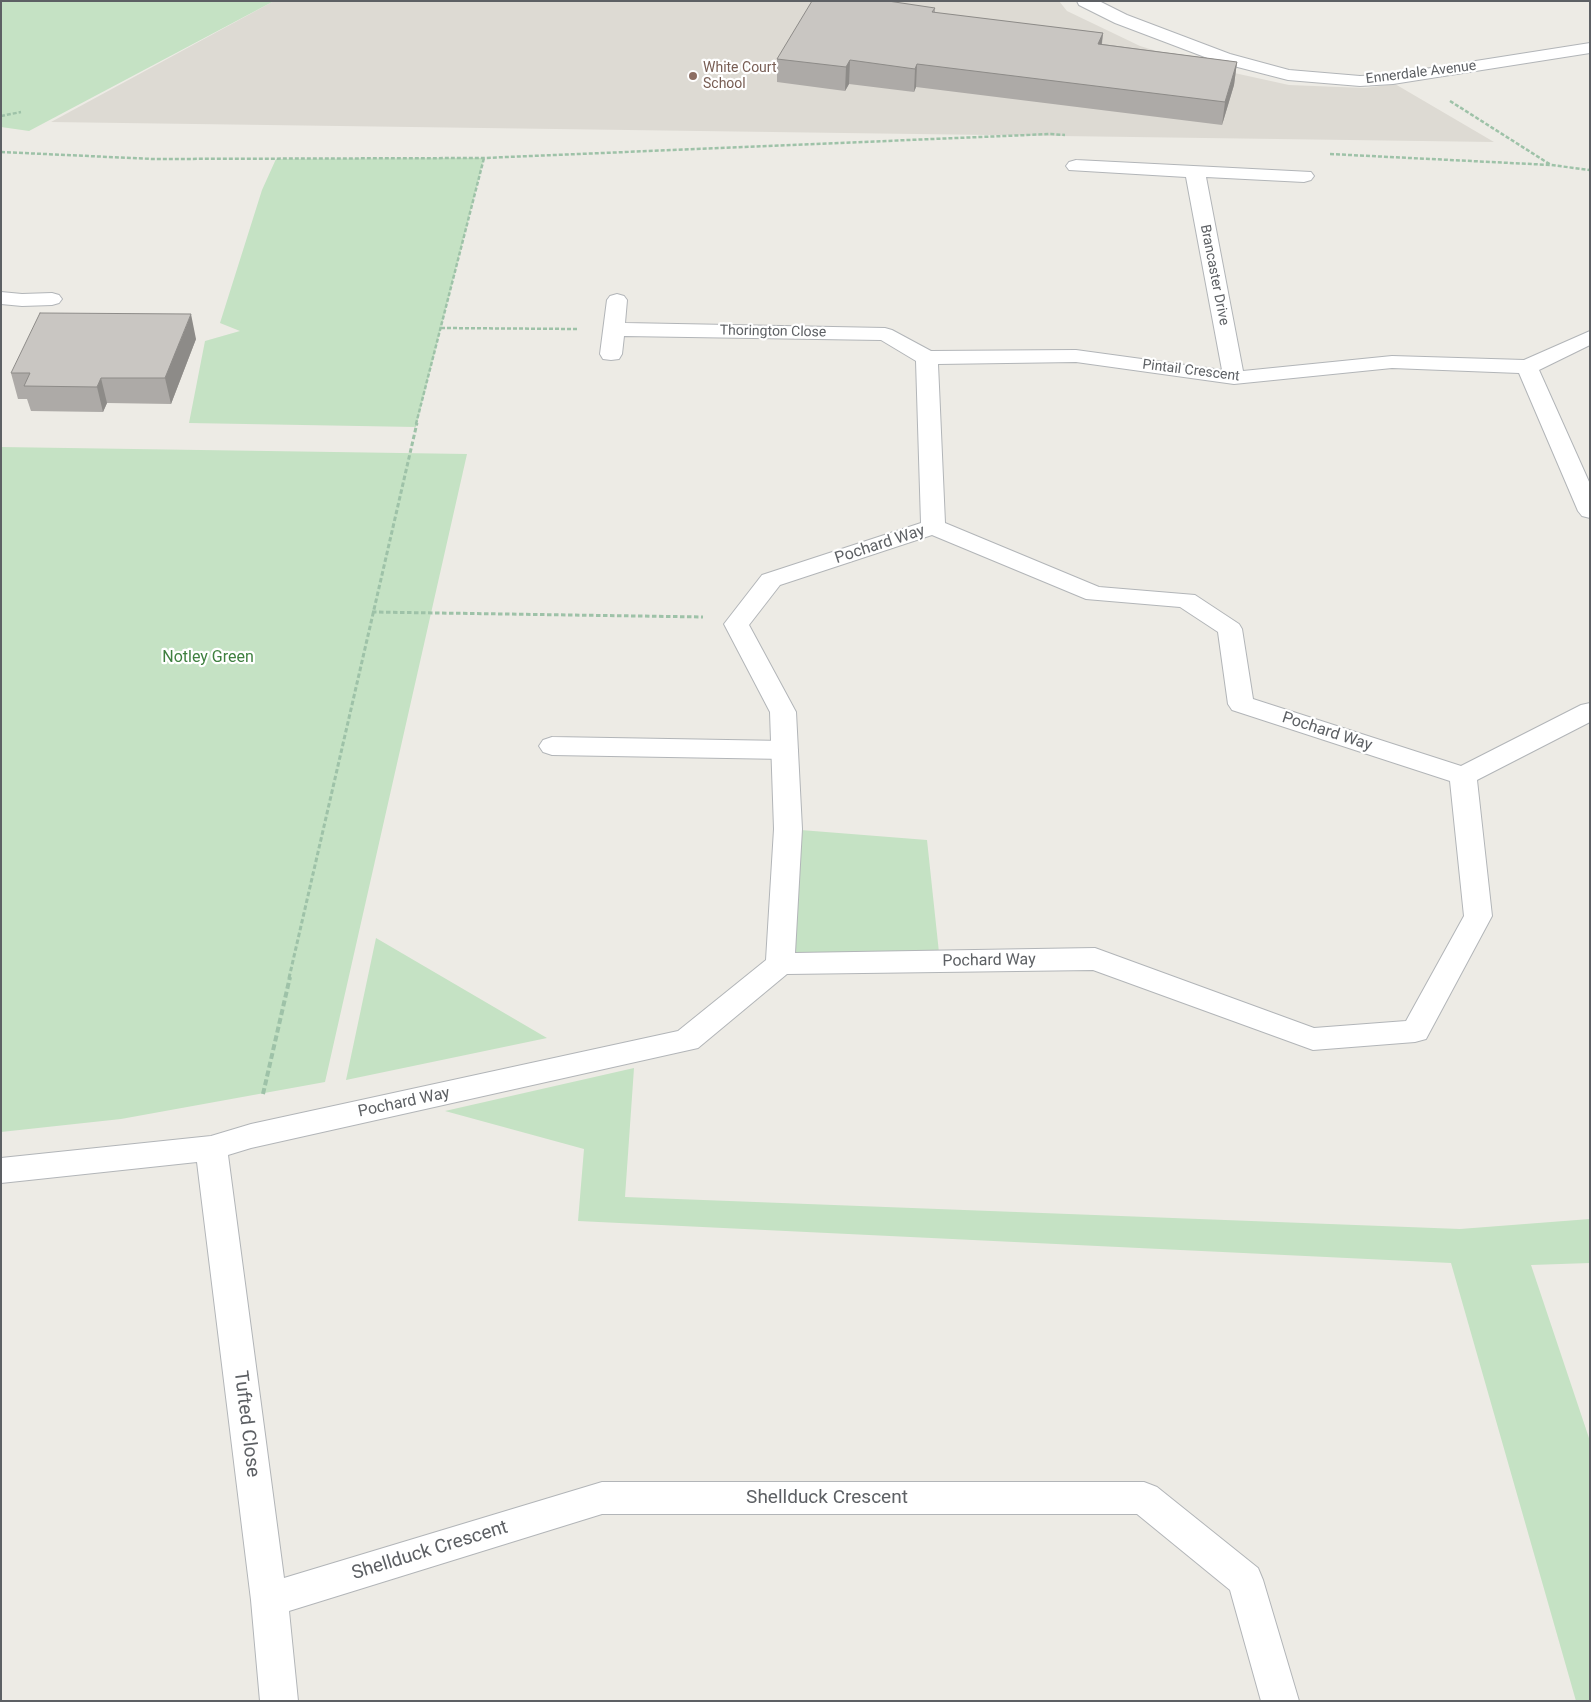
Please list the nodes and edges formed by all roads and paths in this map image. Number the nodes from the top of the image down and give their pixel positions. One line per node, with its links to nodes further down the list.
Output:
1 (1085, 1): 3 (street, Ennerdale Avenue)
2 (1590, 48): 3 (street, Ennerdale Avenue)
3 (1411, 77): 10 (path)
4 (21, 112): 5 (path)
5 (1, 116)
6 (1071, 136): 9 (path)
7 (1, 152): 9 (path)
8 (1325, 154): 10 (path)
9 (484, 158): 18 (path)
10 (1551, 165): 12 (path)
11 (1076, 166): 13 (street)
12 (1590, 170)
13 (1195, 171): 14 (street); 24 (street, Brancaster Drive)
14 (1304, 176)
15 (1, 298): 16 (street)
16 (52, 299)
17 (616, 300): 19 (street)
18 (441, 328): 19 (path); 27 (path)
19 (613, 330): 21 (street); 22 (street, Thorington Close)
20 (1590, 337): 23 (street)
21 (611, 354)
22 (927, 358): 24 (street, Pintail Crescent); 26 (street)
23 (1527, 367): 24 (street, Pintail Crescent); 25 (street)
24 (1234, 378)
25 (1590, 511)
26 (933, 527): 28 (street, Pochard Way); 32 (street, Pochard Way)
27 (372, 612): 28 (path); 34 (path)
28 (741, 617): 31 (street)
29 (1590, 711): 32 (street)
30 (552, 746): 31 (street)
31 (785, 750): 33 (street)
32 (1463, 776): 33 (street, Pochard Way)
33 (780, 964): 35 (street, Pochard Way)
34 (262, 1096)
35 (211, 1148): 36 (street, Pochard Way); 37 (street, Tufted Close)
36 (1, 1171)
37 (269, 1600): 38 (street, Tufted Close); 39 (street, Shellduck Crescent)
38 (279, 1701)
39 (1280, 1701)

